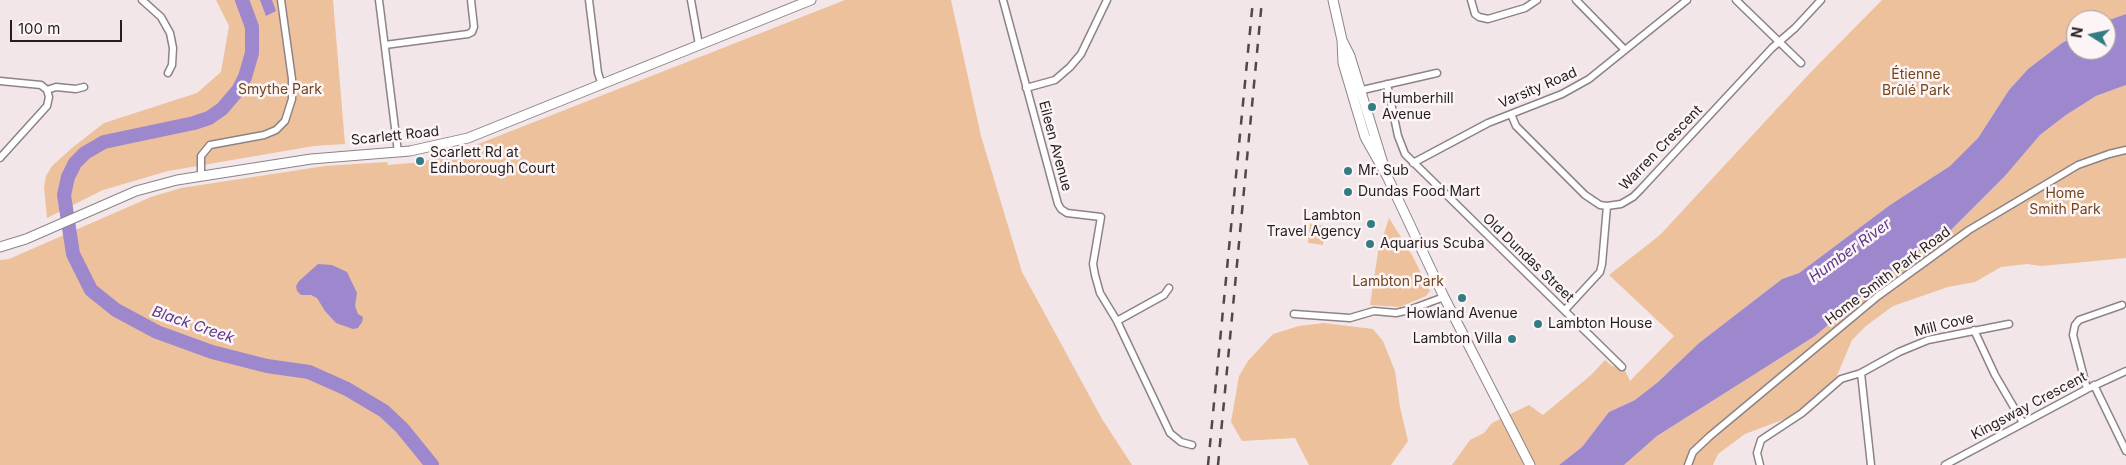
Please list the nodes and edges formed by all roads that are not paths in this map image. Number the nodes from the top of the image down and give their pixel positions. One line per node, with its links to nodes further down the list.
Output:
1 (142, 0): 23 (street)
2 (281, 0): 37 (street)
3 (379, 0): 19 (street)
4 (471, 0): 19 (street)
5 (589, 0): 27 (street)
6 (691, 0): 20 (street)
7 (811, 0): 17 (main road, Scarlett Road)
8 (1003, 0): 29 (street, Eileen Avenue)
9 (1107, 0): 29 (street)
10 (1333, 0): 31 (main road)
11 (1471, 0): 12 (street)
12 (1537, 0)
13 (1576, 0): 21 (street)
14 (1687, 0): 21 (street, Varsity Road)
15 (1736, 0): 18 (street)
16 (1821, 0): 18 (street, Warren Crescent)
17 (796, 3): 20 (main road, Scarlett Road)
18 (1779, 42): 22 (street); 38 (street, Warren Crescent)
19 (385, 45): 34 (street)
20 (699, 45): 27 (main road, Scarlett Road)
21 (1625, 50): 32 (street, Varsity Road)
22 (1801, 63)
23 (168, 73)
24 (1437, 73): 26 (street)
25 (0, 81): 30 (street)
26 (1387, 84): 31 (street); 36 (street, Old Dundas Street)
27 (602, 85): 34 (main road, Scarlett Road)
28 (84, 87): 30 (street)
29 (1026, 88): 45 (street, Eileen Avenue)
30 (47, 90): 35 (street)
31 (1355, 92): 41 (main road)
32 (1511, 114): 36 (street, Varsity Road); 38 (street)
33 (2126, 150): 56 (street, Home Smith Park Road)
34 (398, 152): 37 (main road, Scarlett Road)
35 (0, 158)
36 (1413, 163): 43 (street, Old Dundas Street)
37 (201, 176): 39 (main road, Scarlett Road)
38 (1607, 206): 43 (street)
39 (0, 247)
40 (1169, 288): 45 (street)
41 (1444, 297): 44 (street); 57 (main road)
42 (2122, 305): 52 (street)
43 (1565, 310): 48 (street, Old Dundas Street)
44 (1294, 314)
45 (1117, 321): 54 (street, Eileen Avenue)
46 (2009, 324): 47 (street, Mill Cove)
47 (1974, 330): 50 (street, Mill Cove); 53 (street)
48 (1622, 367)
49 (2126, 371): 51 (street, Kingsway Crescent)
50 (1861, 373): 58 (street, Mill Cove); 59 (street)
51 (2094, 385): 52 (street, Kingsway Crescent); 55 (street)
52 (2087, 389): 53 (street, Kingsway Crescent)
53 (2023, 423): 60 (street, Kingsway Crescent)
54 (1192, 444)
55 (2126, 451)
56 (1688, 462)
57 (1530, 465)
58 (1760, 465)
59 (1871, 465)
60 (1945, 465)

